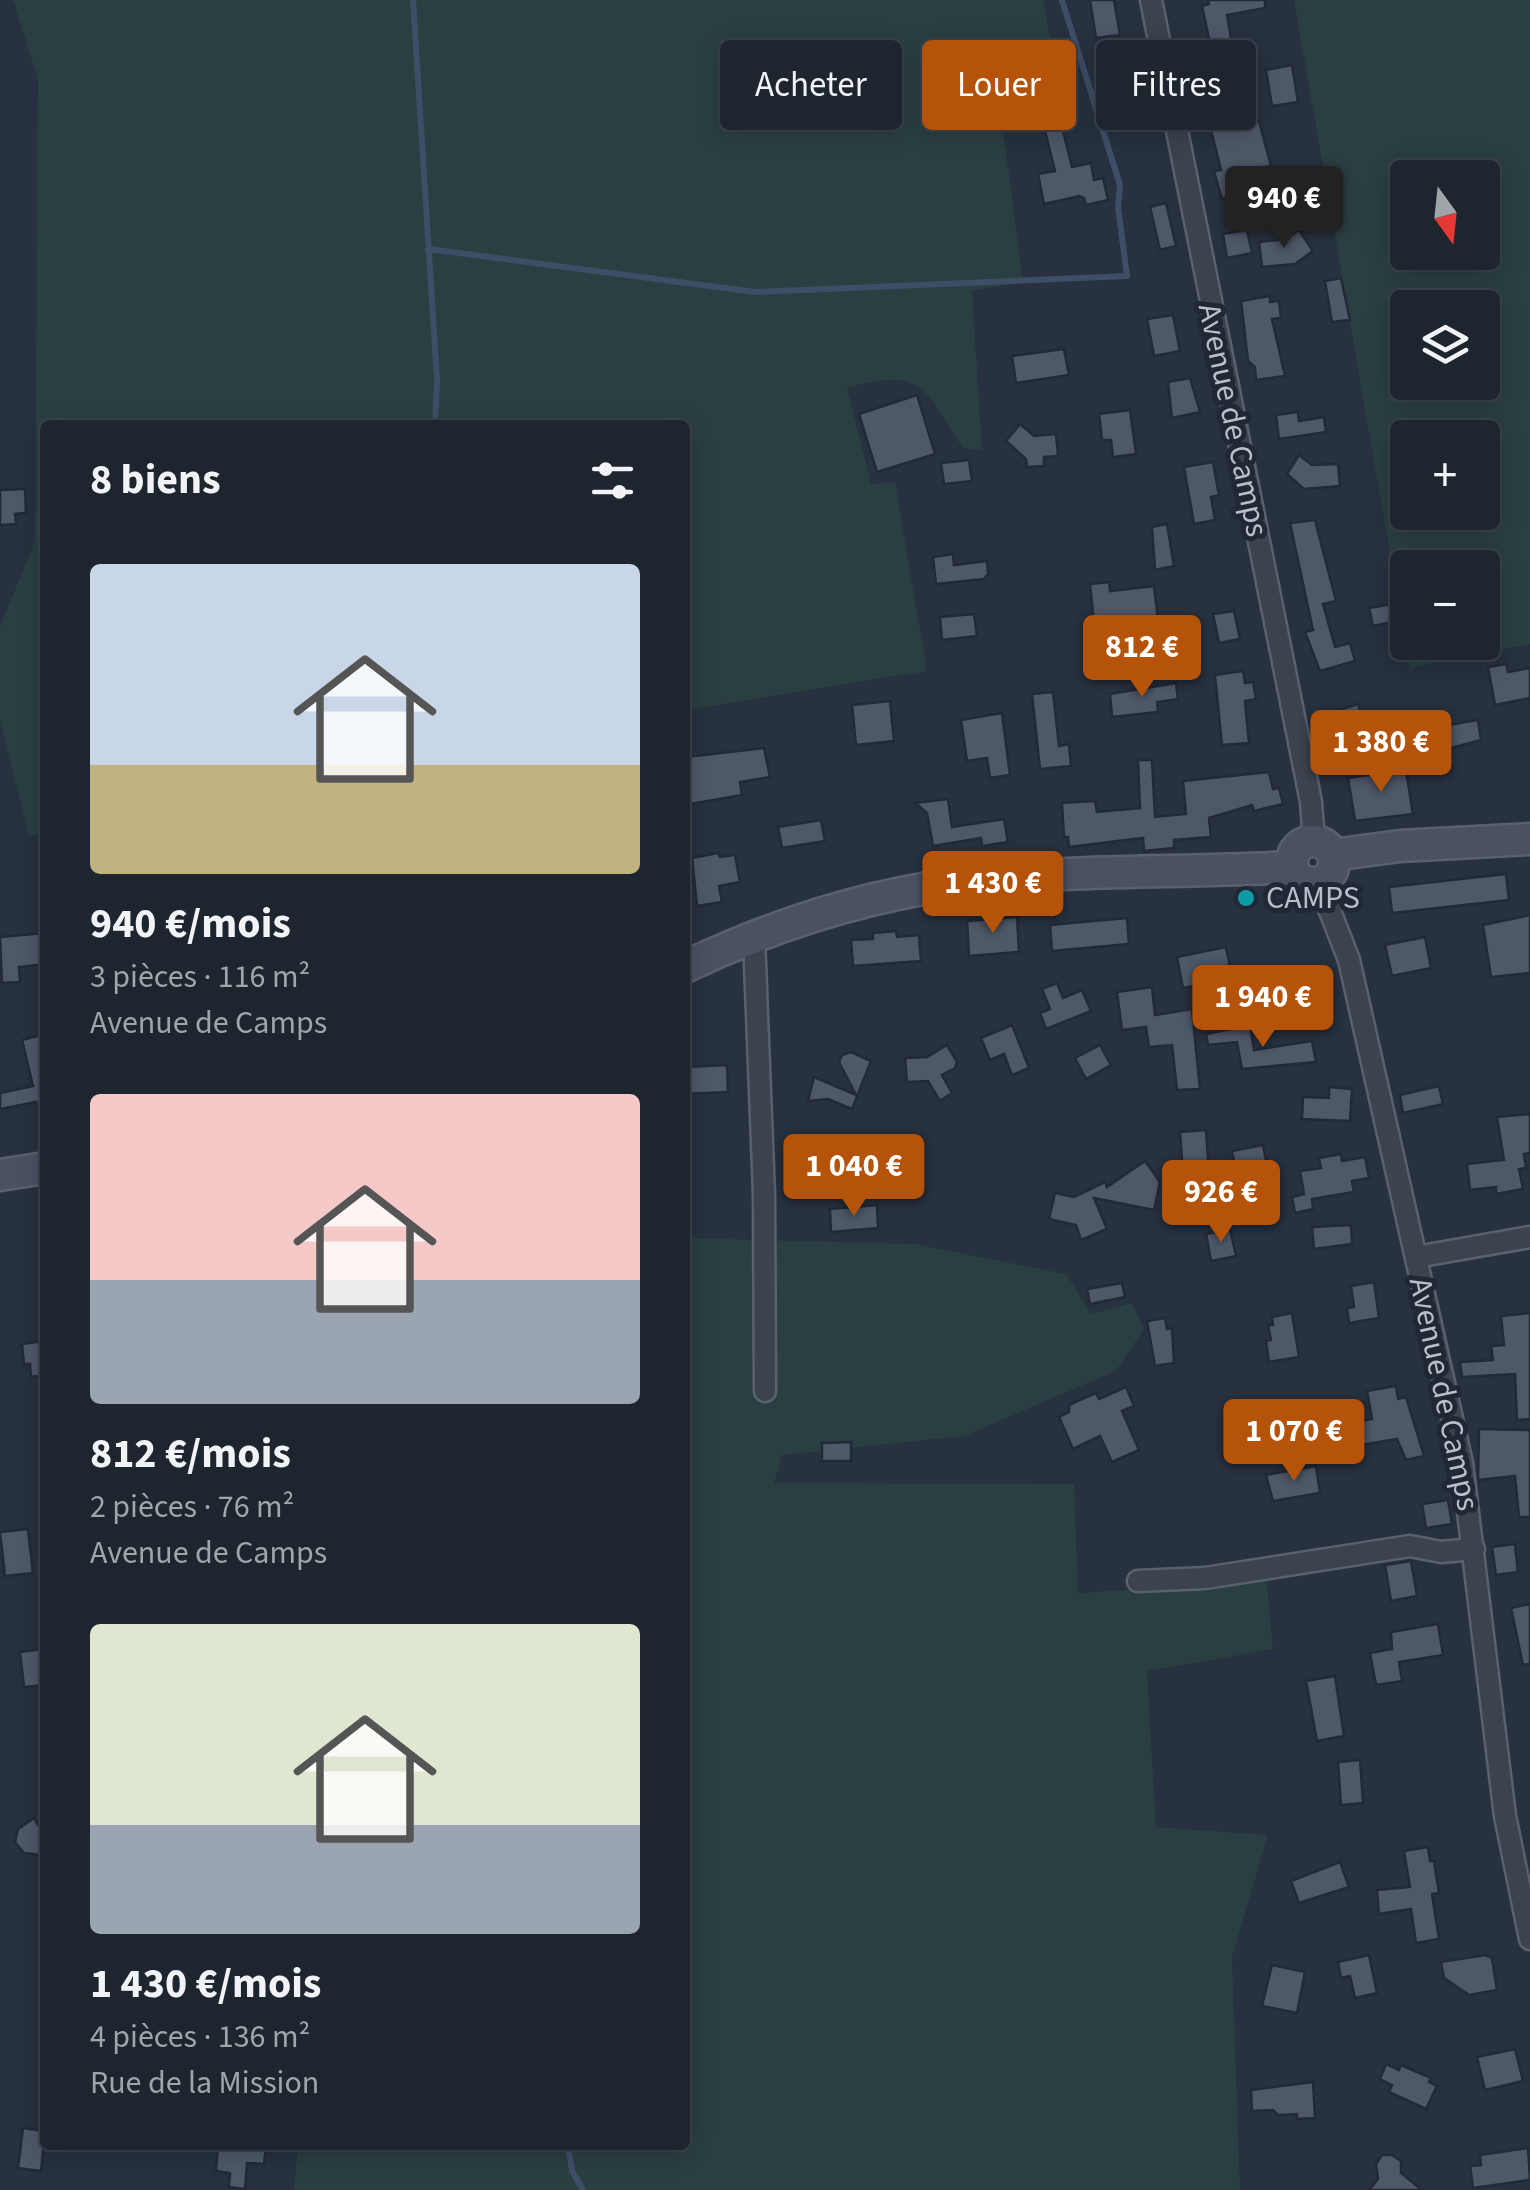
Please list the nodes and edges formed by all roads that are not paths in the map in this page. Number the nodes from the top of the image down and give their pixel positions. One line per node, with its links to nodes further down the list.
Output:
1 (1151, 0): 3 (street, Avenue de Camps)
2 (1530, 839): 3 (main road)
3 (1324, 848): 4 (main road); 5 (main road)
4 (1292, 867): 5 (main road); 6 (main road)
5 (1319, 883): 11 (street, Avenue de Camps)
6 (754, 936): 7 (main road); 12 (street)
7 (690, 966)
8 (40, 1169): 9 (main road)
9 (0, 1175)
10 (1530, 1237): 11 (street)
11 (1416, 1257): 13 (street, Avenue de Camps)
12 (765, 1390)
13 (1474, 1549): 14 (street); 15 (street, Avenue de Camps)
14 (1138, 1581)
15 (1528, 1914): 16 (street, Avenue de Camps)
16 (1530, 1939)

